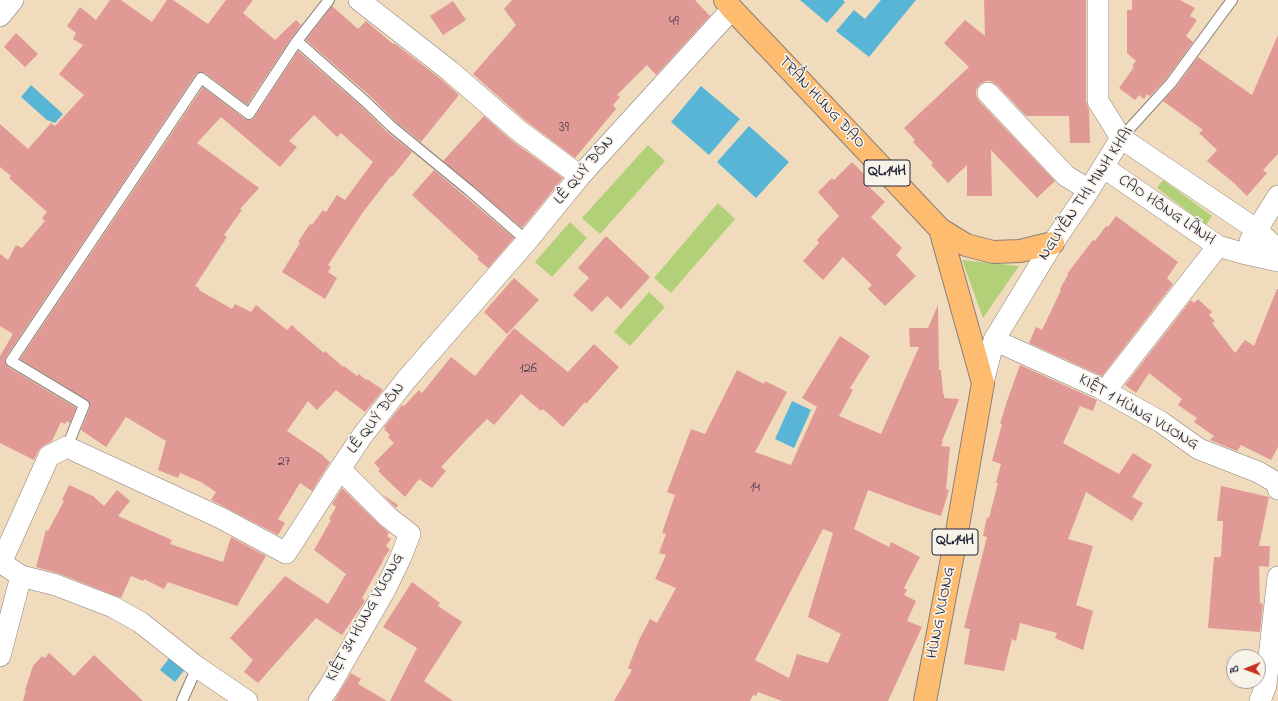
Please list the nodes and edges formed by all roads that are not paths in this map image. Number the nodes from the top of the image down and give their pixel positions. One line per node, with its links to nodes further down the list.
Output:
1 (13, 0): 7 (street)
2 (329, 0): 8 (lane)
3 (359, 0): 12 (street)
4 (1098, 0): 10 (street)
5 (1232, 0): 10 (lane, NGUYỄN THỊ MINH KHAI)
6 (728, 5): 12 (street, LÊ QUÝ ĐÔN); 15 (main road, TRẦN HƯNG ĐẠO / QL.14H)
7 (0, 16)
8 (297, 41): 17 (lane); 26 (lane)
9 (988, 93): 13 (street)
10 (1121, 138): 11 (street, NGUYỄN THỊ MINH KHAI); 16 (street)
11 (1103, 168): 13 (street, NGUYỄN THỊ MINH KHAI); 19 (street, CAO HỒNG LÃNH)
12 (580, 176): 17 (street, LÊ QUÝ ĐÔN)
13 (1089, 190): 18 (street, NGUYỄN THỊ MINH KHAI)
14 (1278, 196): 16 (street)
15 (940, 229): 18 (main road); 24 (main road, TRẦN HƯNG ĐẠO / QL.14H)
16 (1257, 230): 20 (street); 21 (street)
17 (527, 241): 27 (street, LÊ QUÝ ĐÔN)
18 (1053, 243): 23 (street, NGUYỄN THỊ MINH KHAI)
19 (1218, 246): 21 (street, CAO HỒNG LÃNH); 25 (street)
20 (1278, 250)
21 (1242, 253): 22 (street, CAO HỒNG LÃNH)
22 (1278, 261)
23 (994, 340): 24 (street, NGUYỄN THỊ MINH KHAI); 25 (street, KIỆT 1 HÙNG VƯƠNG)
24 (983, 383): 37 (main road, HÙNG VƯƠNG / QL.14H)
25 (1105, 391): 28 (street, KIỆT 1 HÙNG VƯƠNG)
26 (67, 447): 27 (street, LÊ QUÝ ĐÔN); 29 (street)
27 (340, 469): 36 (street, KIỆT 34 HÙNG VƯƠNG)
28 (1278, 489)
29 (1, 563): 30 (street)
30 (22, 576): 32 (street); 33 (street)
31 (1278, 577): 38 (street)
32 (0, 656)
33 (197, 667): 34 (lane); 35 (street)
34 (182, 701)
35 (247, 701)
36 (319, 701)
37 (925, 701)
38 (1260, 701)

